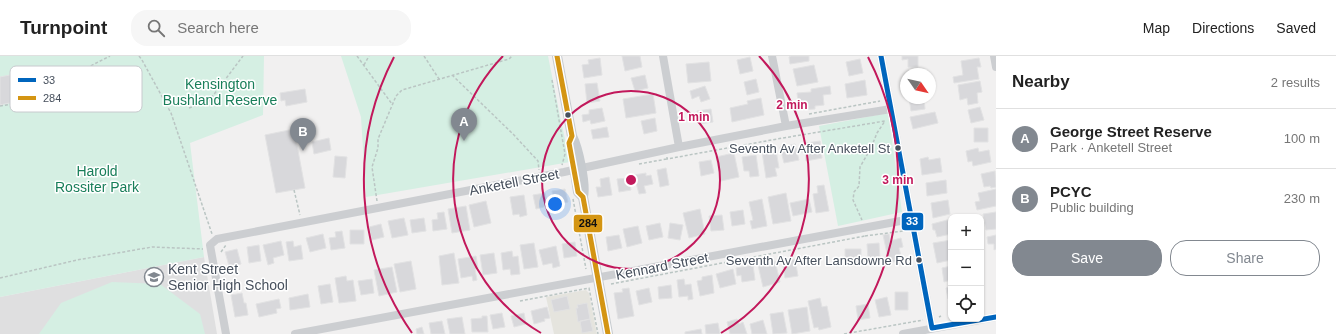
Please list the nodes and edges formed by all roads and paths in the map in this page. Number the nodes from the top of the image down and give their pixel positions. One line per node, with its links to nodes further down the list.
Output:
1 (110, 56): 14 (path)
2 (139, 56): 40 (path)
3 (244, 56): 23 (path)
4 (357, 56): 13 (path)
5 (369, 56): 13 (path)
6 (424, 56): 17 (path)
7 (512, 56): 16 (path)
8 (557, 56): 30 (main road)
9 (663, 56): 27 (street)
10 (772, 56): 26 (street)
11 (880, 56): 24 (street)
12 (994, 56): 15 (street)
13 (364, 65): 21 (path)
14 (90, 66)
15 (996, 67)
16 (452, 75): 17 (path); 31 (path)
17 (439, 79): 21 (path)
18 (552, 79): 29 (path)
19 (880, 101): 25 (path)
20 (10, 104): 22 (path)
21 (392, 104): 34 (path)
22 (0, 106)
23 (189, 108)
24 (891, 109): 26 (street, Anketell Street); 35 (street)
25 (806, 114)
26 (786, 126): 27 (street, Anketell Street)
27 (679, 147): 28 (street, Anketell Street)
28 (666, 150): 30 (street, Anketell Street); 38 (path)
29 (564, 158)
30 (577, 169): 31 (street, Anketell Street); 44 (main road)
31 (541, 177): 34 (street, Anketell Street)
32 (294, 190): 36 (path)
33 (572, 193): 42 (path)
34 (378, 208): 36 (street, Anketell Street)
35 (911, 220): 38 (street, Kennard Street); 49 (street)
36 (301, 223): 40 (street, Anketell Street)
37 (904, 231): 38 (path)
38 (865, 232): 44 (street, Kennard Street); 45 (path)
39 (228, 241): 41 (path)
40 (212, 245): 43 (path); 50 (street)
41 (221, 252)
42 (586, 269)
43 (0, 278)
44 (598, 278): 51 (street, Kennard Street); 53 (main road)
45 (610, 284)
46 (590, 288): 52 (path)
47 (996, 317): 49 (street)
48 (923, 320): 54 (path)
49 (932, 328): 55 (street)
50 (226, 334)
51 (295, 334)
52 (598, 334)
53 (608, 334)
54 (844, 334)
55 (903, 334)

